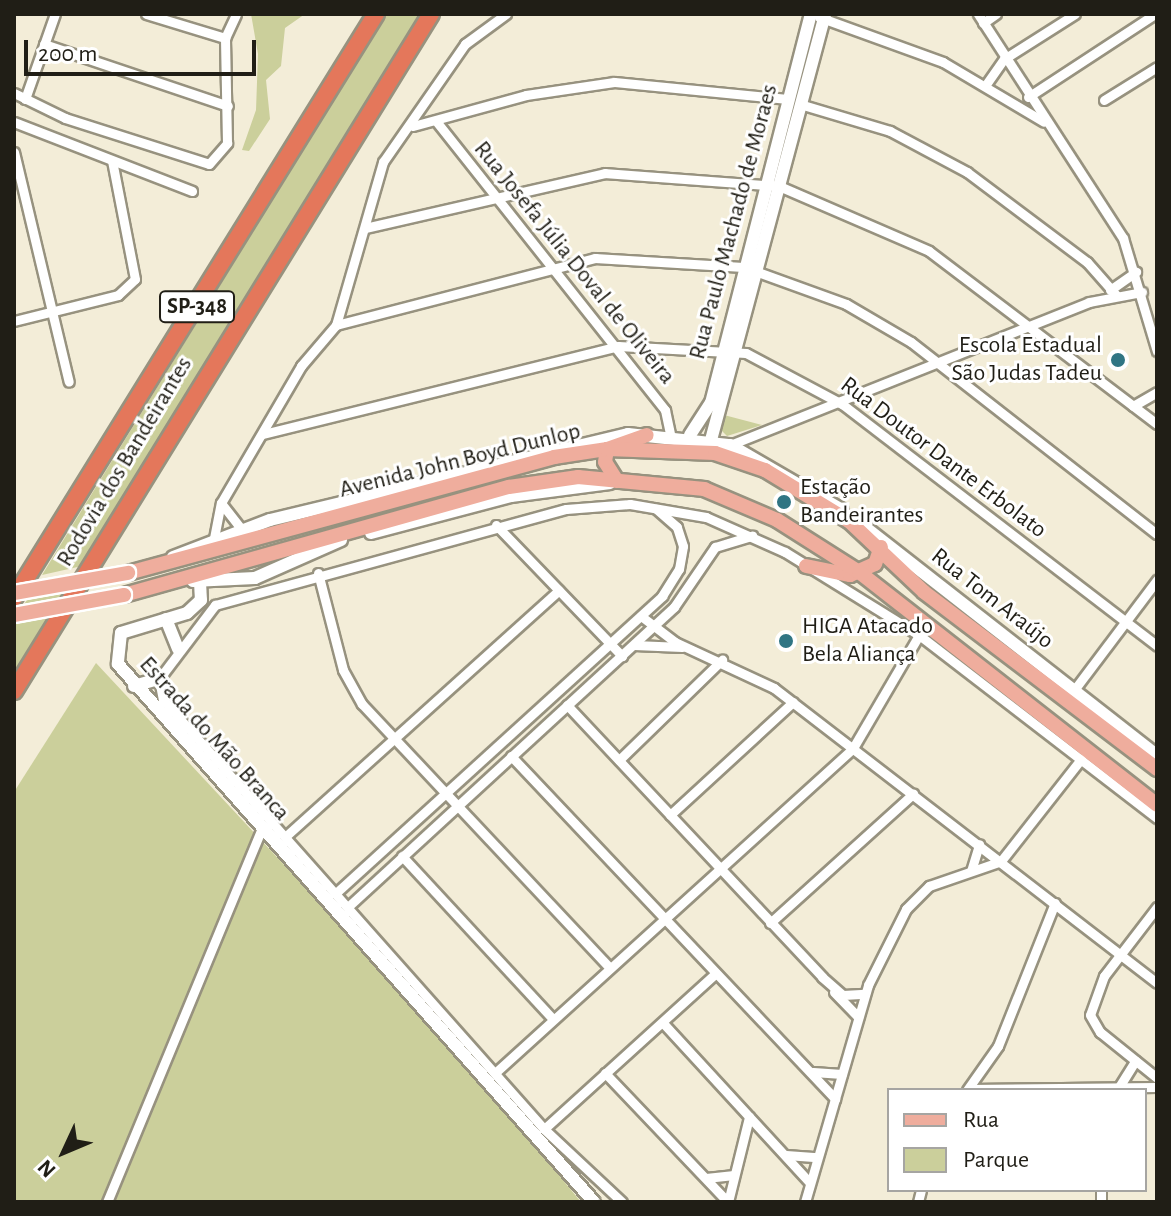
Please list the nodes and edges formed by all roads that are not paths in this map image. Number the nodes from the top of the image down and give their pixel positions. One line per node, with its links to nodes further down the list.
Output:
1 (55, 14): 15 (street)
2 (146, 14): 14 (street)
3 (236, 14): 14 (street)
4 (376, 14): 85 (highway, Rodovia dos Bandeirantes / SP-348)
5 (431, 14): 102 (highway, Rodovia dos Bandeirantes / SP-348)
6 (506, 14): 29 (street)
7 (805, 14): 8 (street)
8 (811, 14): 12 (street); 23 (street, Rua Paulo Machado de Moraes)
9 (996, 14): 13 (street)
10 (1075, 14): 16 (street)
11 (1155, 14): 21 (street)
12 (826, 17): 18 (street); 25 (street, Rua Paulo Machado de Moraes)
13 (980, 18): 16 (street)
14 (225, 38): 26 (street)
15 (44, 44): 22 (street); 26 (street)
16 (1004, 59): 18 (street); 21 (street)
17 (1157, 67): 24 (street)
18 (987, 83): 20 (street)
19 (14, 93): 22 (street)
20 (1010, 96): 21 (street); 30 (street)
21 (1028, 97): 30 (street)
22 (25, 99): 26 (street)
23 (788, 99): 27 (street); 33 (street, Rua Paulo Machado de Moraes)
24 (1104, 100)
25 (803, 105): 33 (street, Rua Paulo Machado de Moraes); 40 (street)
26 (228, 106)
27 (436, 121): 29 (street); 35 (street, Rua Josefa Júlia Doval de Oliveira)
28 (14, 122): 32 (street)
29 (413, 126): 36 (street)
30 (1053, 129): 39 (street)
31 (14, 152): 42 (street)
32 (112, 161): 34 (street); 42 (street)
33 (772, 185): 35 (street); 38 (street, Rua Paulo Machado de Moraes); 45 (street)
34 (192, 191)
35 (492, 194): 36 (street); 37 (street, Rua Josefa Júlia Doval de Oliveira)
36 (365, 228): 44 (street)
37 (552, 268): 38 (street); 44 (street); 46 (street, Rua Josefa Júlia Doval de Oliveira)
38 (749, 269): 47 (street, Rua Paulo Machado de Moraes); 49 (street)
39 (1136, 272): 40 (street); 41 (street)
40 (1115, 292): 41 (street); 45 (street)
41 (1142, 292): 48 (street)
42 (52, 312): 43 (street); 50 (street)
43 (14, 321)
44 (336, 325): 55 (street)
45 (1030, 326): 49 (street); 53 (street)
46 (618, 346): 47 (street, Rua Doutor Dante Erbolato); 55 (street, Rua Doutor Dante Erbolato); 56 (street, Rua Josefa Júlia Doval de Oliveira)
47 (729, 351): 52 (street, Rua Doutor Dante Erbolato); 58 (street, Rua Paulo Machado de Moraes); 59 (street, Rua Paulo Machado de Moraes)
48 (1157, 351)
49 (934, 364): 52 (street); 71 (street)
50 (69, 382)
51 (1157, 392): 53 (street)
52 (842, 404): 60 (street); 89 (street, Rua Doutor Dante Erbolato)
53 (1133, 406): 54 (street)
54 (1155, 421)
55 (263, 434): 64 (street)
56 (670, 434): 57 (street); 58 (street)
57 (647, 435): 61 (main road); 69 (street)
58 (690, 435): 59 (street)
59 (711, 440): 60 (street)
60 (730, 445): 63 (street)
61 (607, 449): 62 (main road); 63 (main road, Avenida John Boyd Dunlop); 77 (main road, Avenida John Boyd Dunlop)
62 (617, 481): 65 (street); 78 (main road, Avenida John Boyd Dunlop); 80 (street); 82 (main road, Avenida John Boyd Dunlop)
63 (814, 495): 70 (main road, Avenida John Boyd Dunlop)
64 (221, 503): 69 (street); 73 (street)
65 (630, 504): 66 (street); 67 (street)
66 (653, 507): 72 (street); 87 (street)
67 (519, 519): 68 (street); 75 (street)
68 (496, 525): 75 (street); 79 (street)
69 (241, 529): 73 (street)
70 (866, 531): 74 (main road, Avenida John Boyd Dunlop); 101 (street, Rua Tom Araújo)
71 (1157, 534)
72 (756, 536): 76 (street); 90 (street)
73 (214, 538): 77 (street)
74 (881, 547): 78 (main road); 111 (main road, Avenida John Boyd Dunlop)
75 (523, 552): 84 (street)
76 (806, 566): 78 (main road); 91 (street)
77 (153, 568): 85 (main road, Avenida John Boyd Dunlop, bridge)
78 (859, 572): 114 (main road, Avenida John Boyd Dunlop)
79 (318, 573): 83 (street); 105 (street)
80 (242, 580): 82 (street); 83 (street)
81 (1157, 580): 89 (street)
82 (194, 581): 86 (main road, Avenida John Boyd Dunlop, bridge); 88 (street, Estrada do Mão Branca)
83 (274, 584): 96 (street)
84 (559, 590): 92 (street); 105 (street)
85 (14, 595)
86 (14, 615)
87 (641, 616): 90 (street); 92 (street)
88 (166, 619): 96 (street); 100 (street, Estrada do Mão Branca)
89 (1126, 622): 94 (street, Rua Doutor Dante Erbolato); 101 (street)
90 (657, 624): 93 (street); 95 (street)
91 (919, 635): 106 (street); 109 (street)
92 (610, 642): 97 (street); 112 (street)
93 (634, 645): 95 (street); 97 (street)
94 (1157, 646)
95 (686, 647): 98 (street)
96 (178, 649): 99 (street)
97 (622, 656): 104 (street)
98 (722, 660): 103 (street); 110 (street)
99 (159, 679): 100 (street); 119 (street)
100 (134, 686): 118 (street, Estrada do Mão Branca)
101 (1074, 690): 107 (street, Rua Tom Araújo)
102 (14, 691)
103 (793, 702): 106 (street); 116 (street)
104 (567, 705): 108 (street); 110 (street)
105 (394, 738): 112 (street); 119 (street)
106 (853, 748): 113 (street); 123 (street)
107 (1157, 755)
108 (511, 756): 115 (street); 129 (street)
109 (1081, 759): 117 (street); 122 (street)
110 (619, 760): 116 (street)
111 (1157, 769)
112 (446, 793): 115 (street); 125 (street)
113 (913, 794): 120 (street); 130 (street)
114 (1157, 805)
115 (458, 806): 121 (street); 132 (street)
116 (670, 815): 123 (street)
117 (1157, 818)
118 (262, 827): 141 (street, Estrada do Mão Branca); 166 (street)
119 (286, 836): 125 (street)
120 (979, 844): 122 (street); 124 (street)
121 (402, 856): 127 (street); 138 (street)
122 (1001, 861): 124 (street); 126 (street)
123 (720, 869): 129 (street); 130 (street)
124 (971, 871): 136 (street)
125 (337, 892): 127 (street)
126 (1055, 903): 131 (street); 144 (street)
127 (350, 905): 140 (street)
128 (1157, 907): 131 (street)
129 (666, 919): 132 (street); 133 (street)
130 (770, 923): 134 (street)
131 (1120, 954): 135 (street); 142 (street)
132 (610, 968): 138 (street)
133 (716, 973): 139 (street); 143 (street)
134 (822, 977): 136 (street); 137 (street)
135 (1157, 983)
136 (865, 994): 137 (street)
137 (858, 1017): 148 (street)
138 (553, 1019): 146 (street)
139 (663, 1023): 147 (street); 157 (street)
140 (456, 1026): 141 (street); 146 (street)
141 (470, 1059): 167 (street, Estrada do Mão Branca)
142 (1135, 1061): 145 (street); 150 (street)
143 (801, 1063): 148 (street); 156 (street)
144 (983, 1066): 152 (street); 153 (street)
145 (1148, 1071): 149 (street); 155 (street)
146 (496, 1072): 158 (street)
147 (605, 1073): 158 (street); 164 (street)
148 (842, 1074): 156 (street)
149 (1157, 1078)
150 (1118, 1087): 154 (street); 155 (street)
151 (1157, 1087): 155 (street)
152 (969, 1088)
153 (1003, 1088)
154 (1109, 1088)
155 (1134, 1088)
156 (835, 1099): 162 (street)
157 (749, 1117): 159 (street); 160 (street)
158 (544, 1129): 168 (street)
159 (770, 1139): 160 (street); 161 (street)
160 (742, 1145): 163 (street)
161 (783, 1153): 162 (street); 165 (street)
162 (817, 1157): 165 (street)
163 (734, 1175): 164 (street); 169 (street)
164 (705, 1178): 169 (street)
165 (809, 1182): 170 (street)
166 (107, 1202)
167 (594, 1202)
168 (622, 1202)
169 (728, 1202)
170 (805, 1202)

